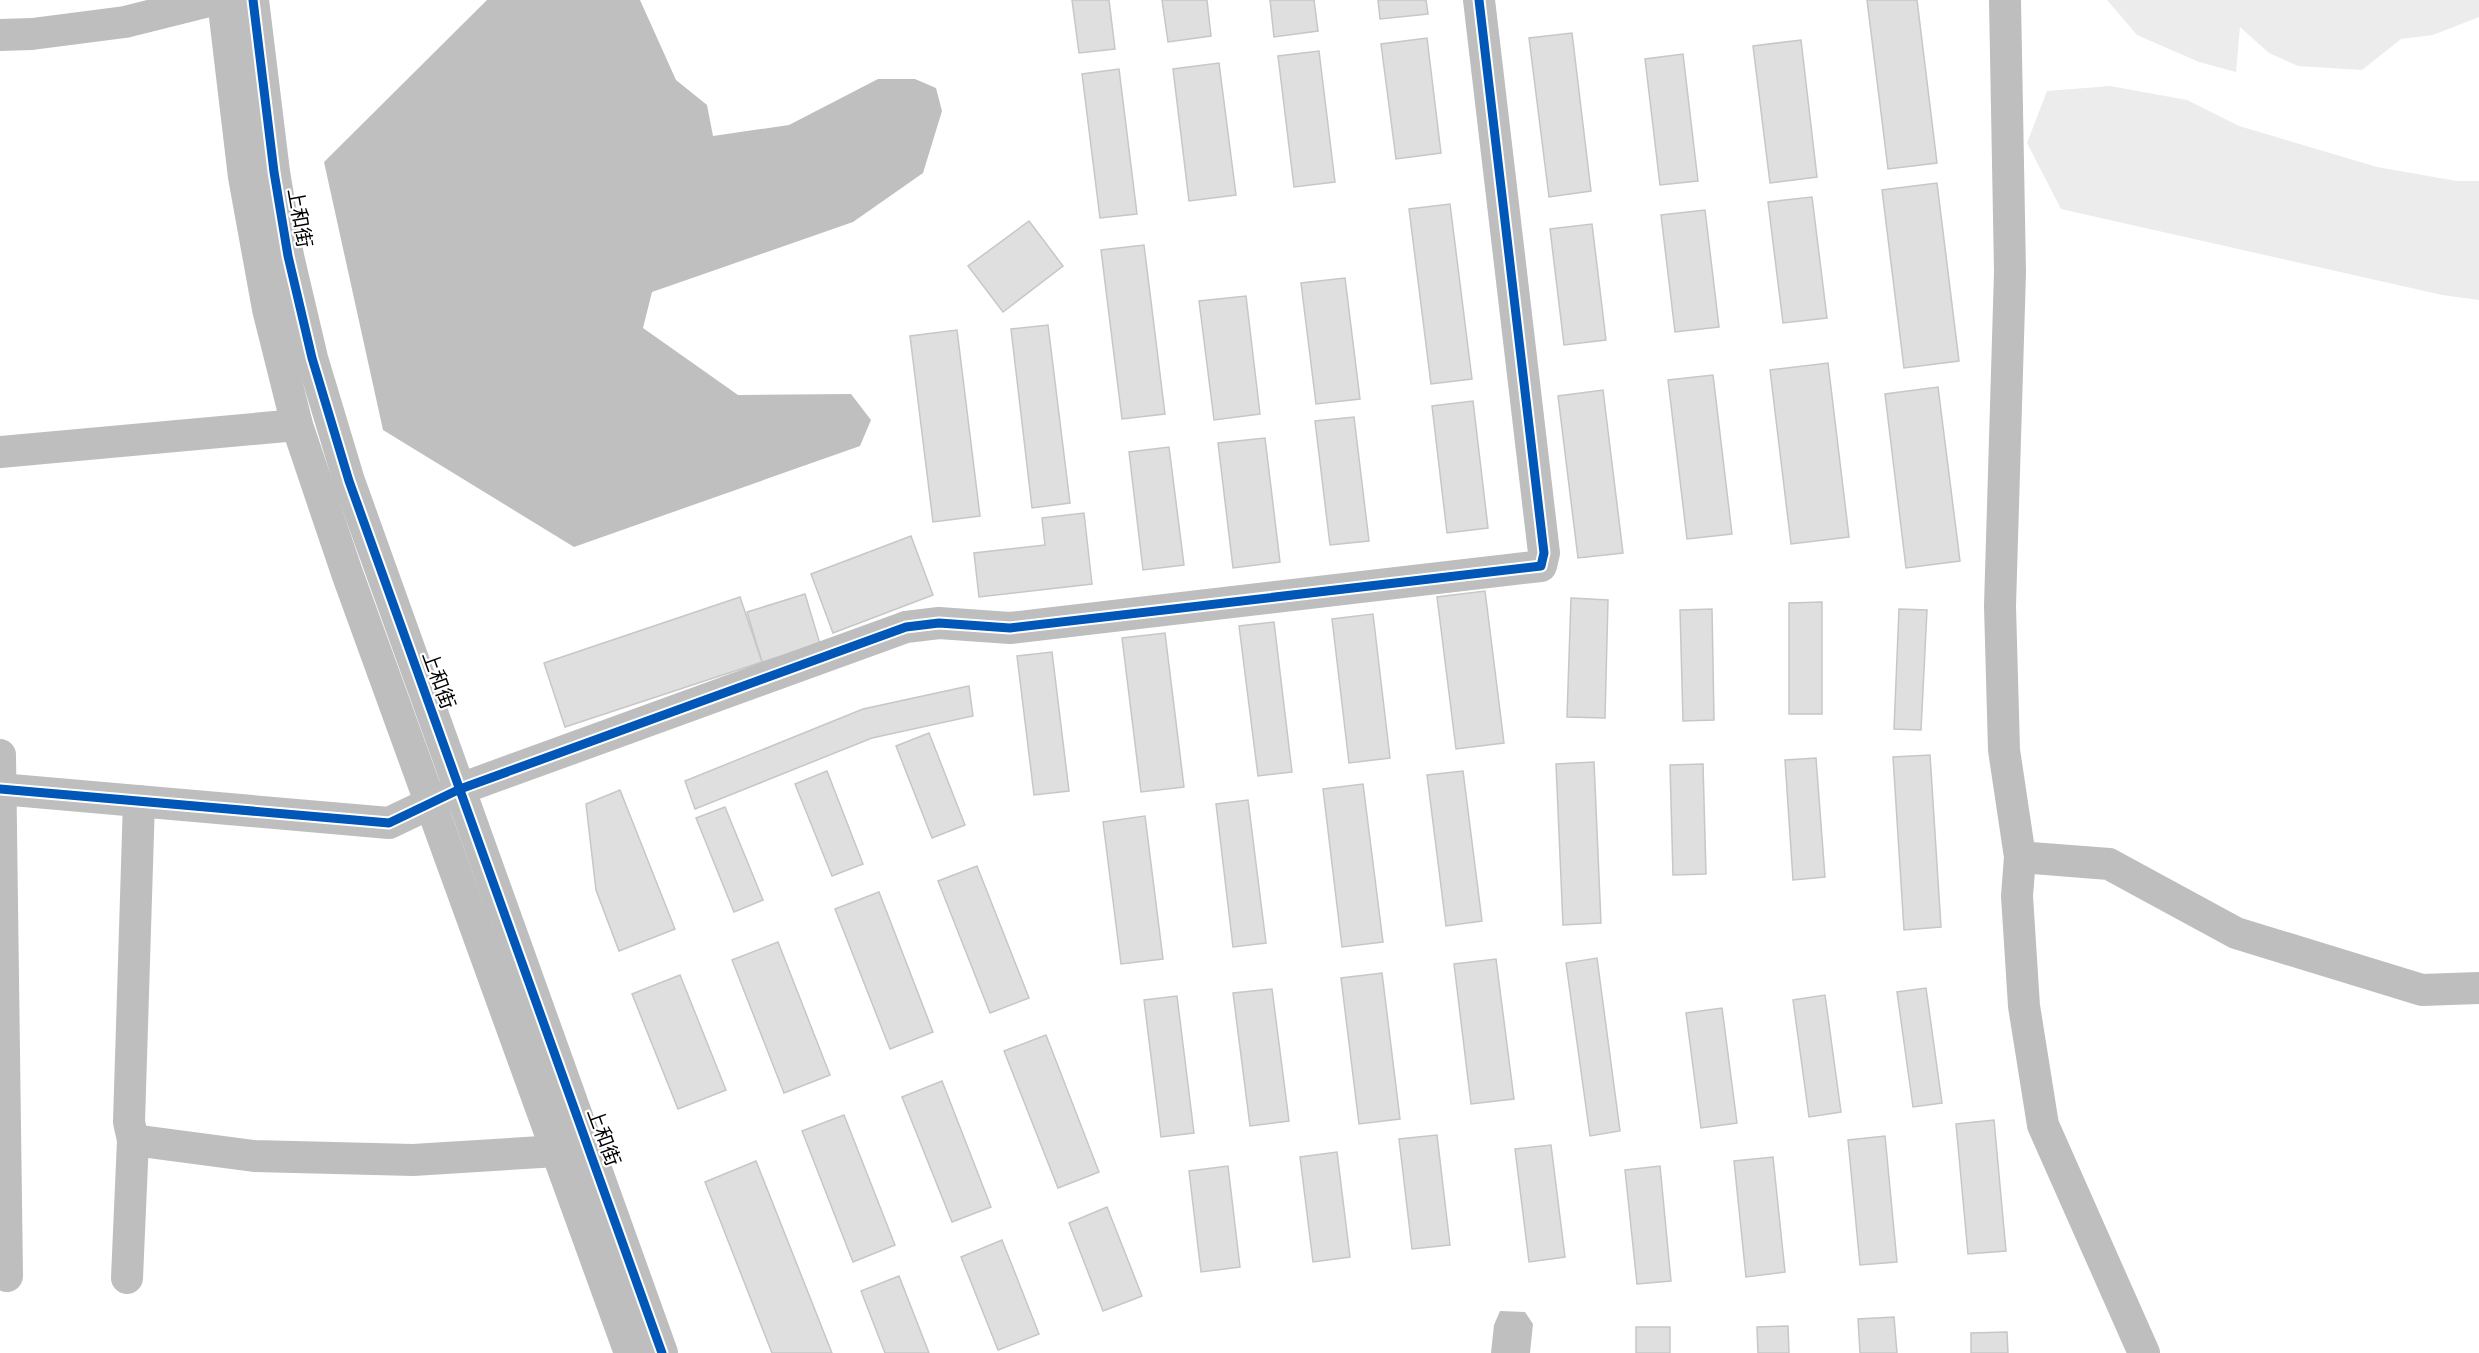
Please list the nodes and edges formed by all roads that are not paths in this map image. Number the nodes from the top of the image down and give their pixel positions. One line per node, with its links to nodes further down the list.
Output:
1 (213, 0): 6 (street)
2 (223, 0): 7 (street)
3 (253, 0): 11 (street, 上和街)
4 (1479, 0): 11 (street)
5 (2005, 0): 14 (street)
6 (0, 35)
7 (297, 425): 8 (street); 13 (street)
8 (0, 452)
9 (0, 755): 10 (street)
10 (1, 789): 12 (street); 18 (street)
11 (460, 789): 13 (street); 21 (street, 上和街)
12 (139, 801): 13 (street); 16 (street)
13 (432, 803): 17 (street)
14 (2020, 857): 15 (street); 22 (street)
15 (2479, 988)
16 (133, 1140): 17 (street); 19 (street)
17 (557, 1151): 20 (street)
18 (7, 1276)
19 (127, 1278)
20 (630, 1353)
21 (663, 1353)
22 (2144, 1353)

